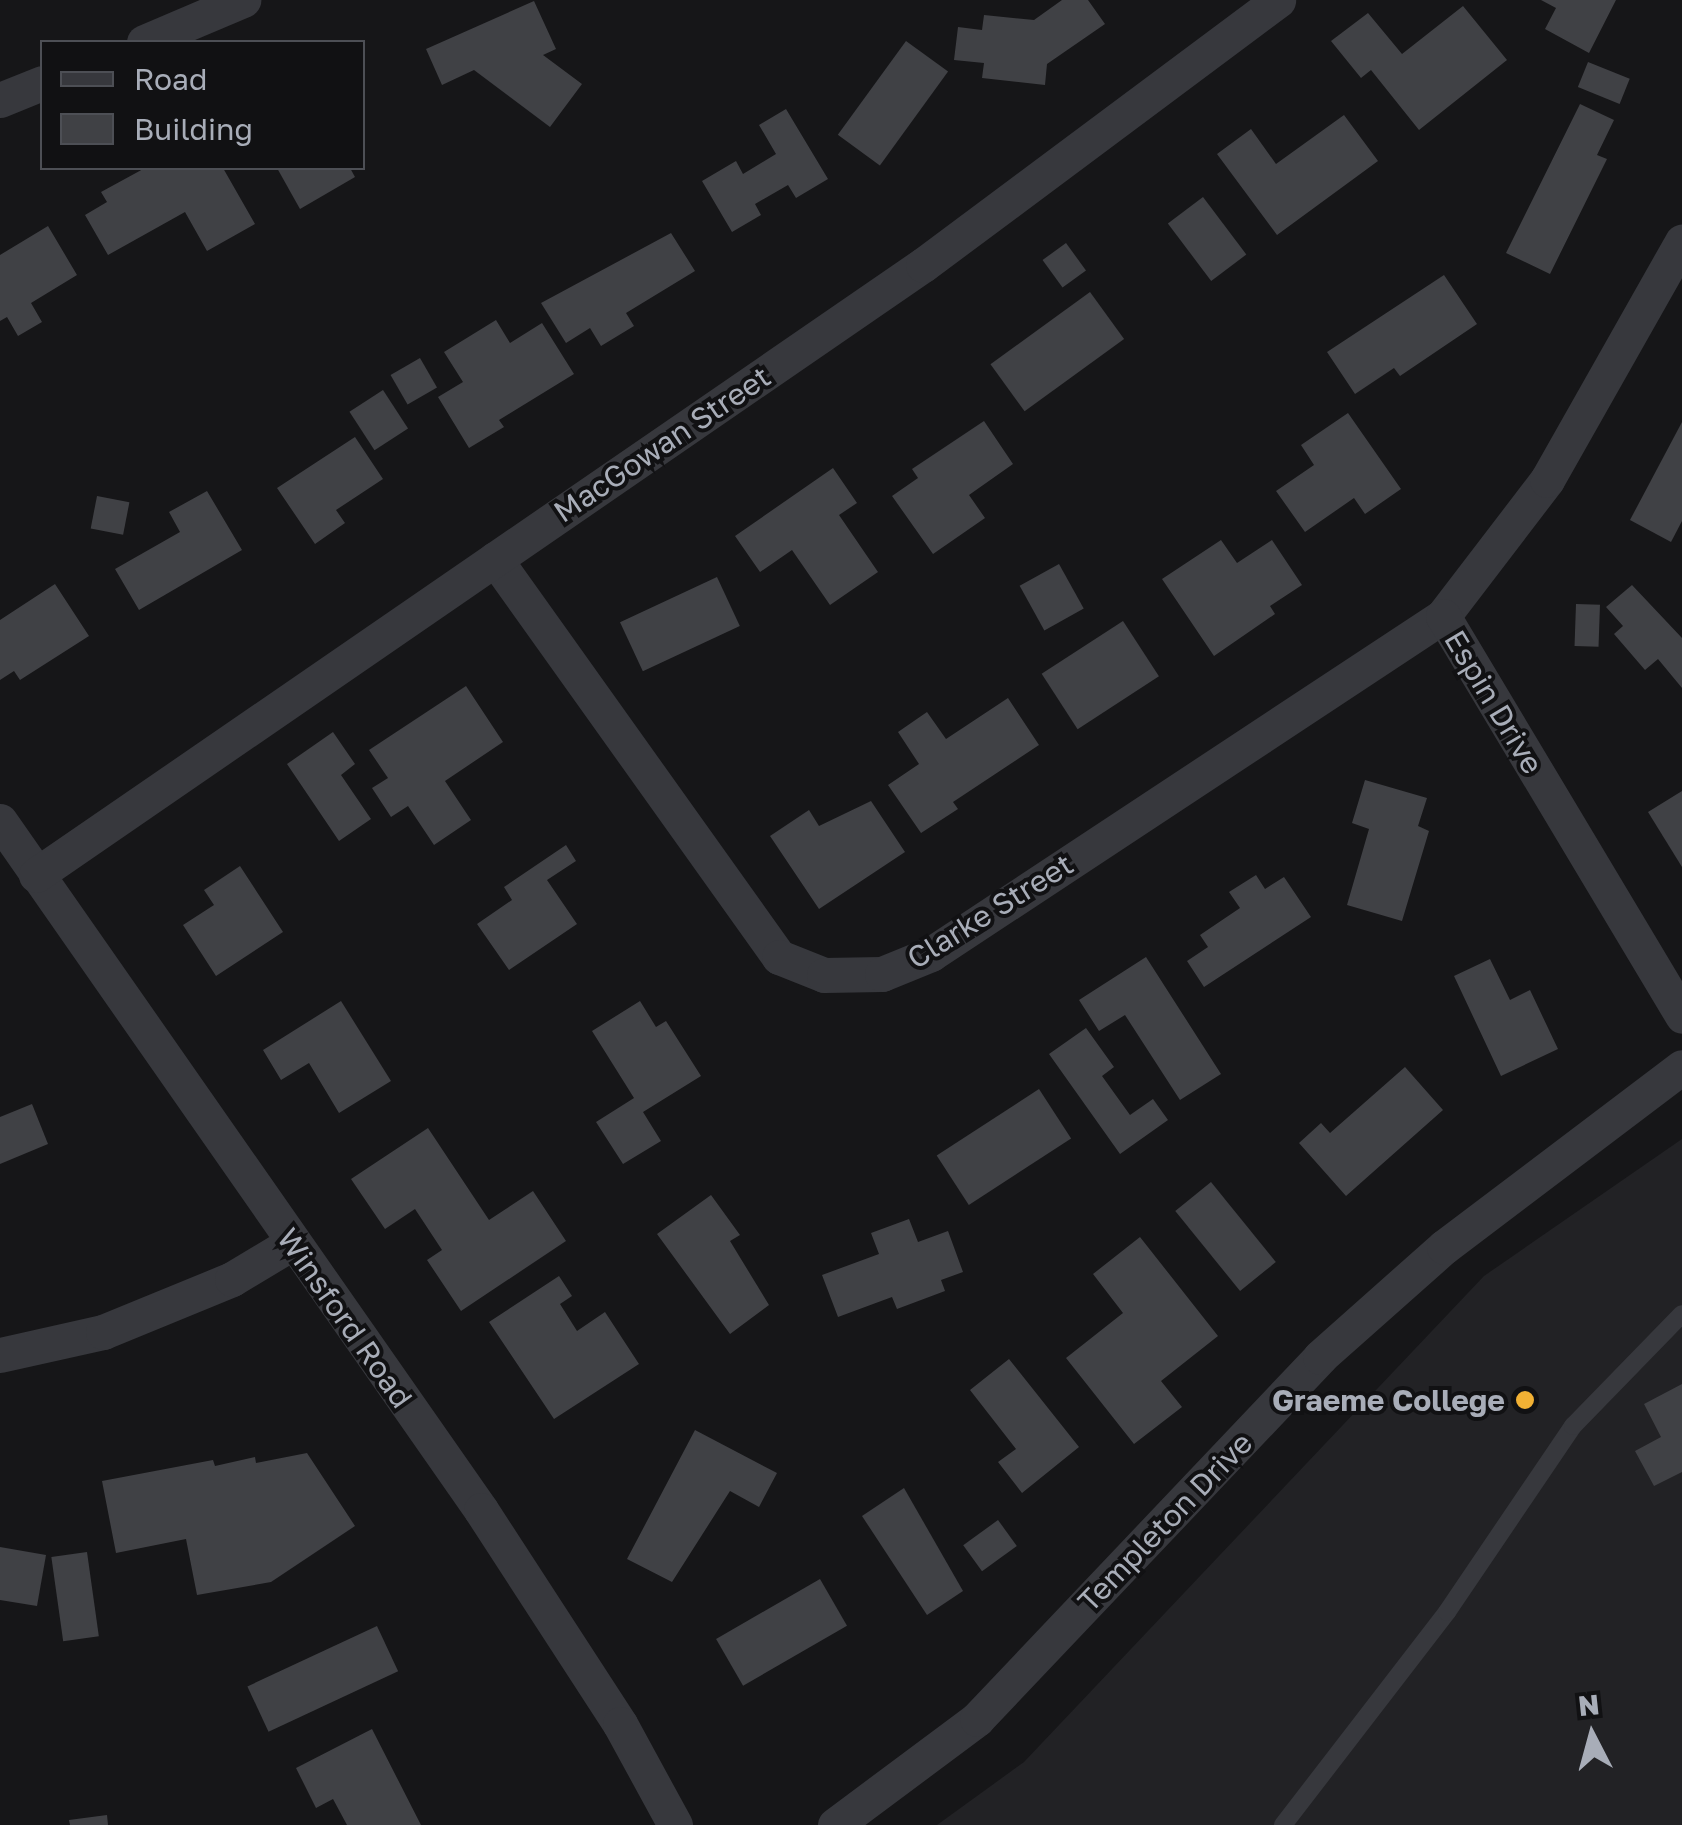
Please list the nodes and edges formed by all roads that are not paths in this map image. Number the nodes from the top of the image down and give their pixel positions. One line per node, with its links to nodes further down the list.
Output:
1 (243, 0): 3 (street)
2 (1278, 0): 7 (street, MacGowan Street)
3 (149, 40)
4 (40, 84): 5 (street)
5 (0, 100)
6 (1682, 241): 8 (street, Espin Drive)
7 (495, 559): 8 (street, Clarke Street); 10 (street, MacGowan Street)
8 (1443, 616): 11 (street, Espin Drive)
9 (0, 821): 10 (street, Winsford Road)
10 (36, 874): 13 (street, Winsford Road)
11 (1682, 1016)
12 (1682, 1067): 17 (street, Templeton Drive)
13 (292, 1242): 15 (street); 16 (street, Winsford Road)
14 (1682, 1314): 18 (lane)
15 (0, 1355)
16 (676, 1825)
17 (835, 1825)
18 (1284, 1825)

